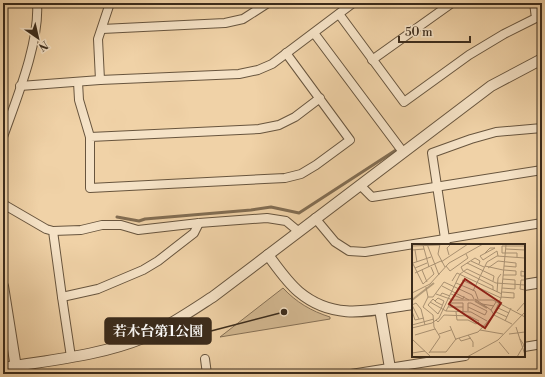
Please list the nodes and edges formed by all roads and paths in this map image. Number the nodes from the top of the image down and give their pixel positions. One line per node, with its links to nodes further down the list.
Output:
1 (37, 3): 15 (street)
2 (110, 3): 8 (street)
3 (268, 3): 8 (street)
4 (353, 3): 7 (street)
5 (452, 3): 12 (street)
6 (534, 3): 12 (street)
7 (338, 14): 9 (street); 12 (street)
8 (102, 29): 13 (street)
9 (314, 33): 10 (street); 20 (street)
10 (286, 53): 13 (street); 16 (street)
11 (542, 59): 20 (street)
12 (372, 60)
13 (100, 80): 14 (street)
14 (78, 82): 15 (street); 19 (street)
15 (20, 86): 18 (street)
16 (320, 98): 19 (street); 19 (street)
17 (542, 128): 23 (street)
18 (3, 137)
19 (90, 137)
20 (403, 152): 22 (street)
21 (542, 170): 23 (street)
22 (360, 185): 23 (street); 25 (street)
23 (437, 187): 30 (street)
24 (3, 204): 28 (street)
25 (315, 218): 29 (street); 32 (street)
26 (199, 223): 28 (street); 29 (street); 37 (street)
27 (542, 223): 30 (street)
28 (54, 231): 37 (street)
29 (298, 231): 33 (street)
30 (446, 242): 31 (street)
31 (430, 244)
32 (412, 246)
33 (268, 255): 40 (street); 43 (street)
34 (542, 282): 35 (street)
35 (525, 285)
36 (3, 286): 38 (street)
37 (62, 297): 43 (street)
38 (4, 303): 47 (street)
39 (412, 304): 40 (street)
40 (380, 309): 48 (street)
41 (542, 344): 42 (street)
42 (525, 347)
43 (71, 357): 47 (street)
44 (460, 357): 48 (street)
45 (205, 359): 49 (street)
46 (3, 368): 47 (street)
47 (17, 370)
48 (391, 371): 50 (street)
49 (207, 374)
50 (351, 374)

